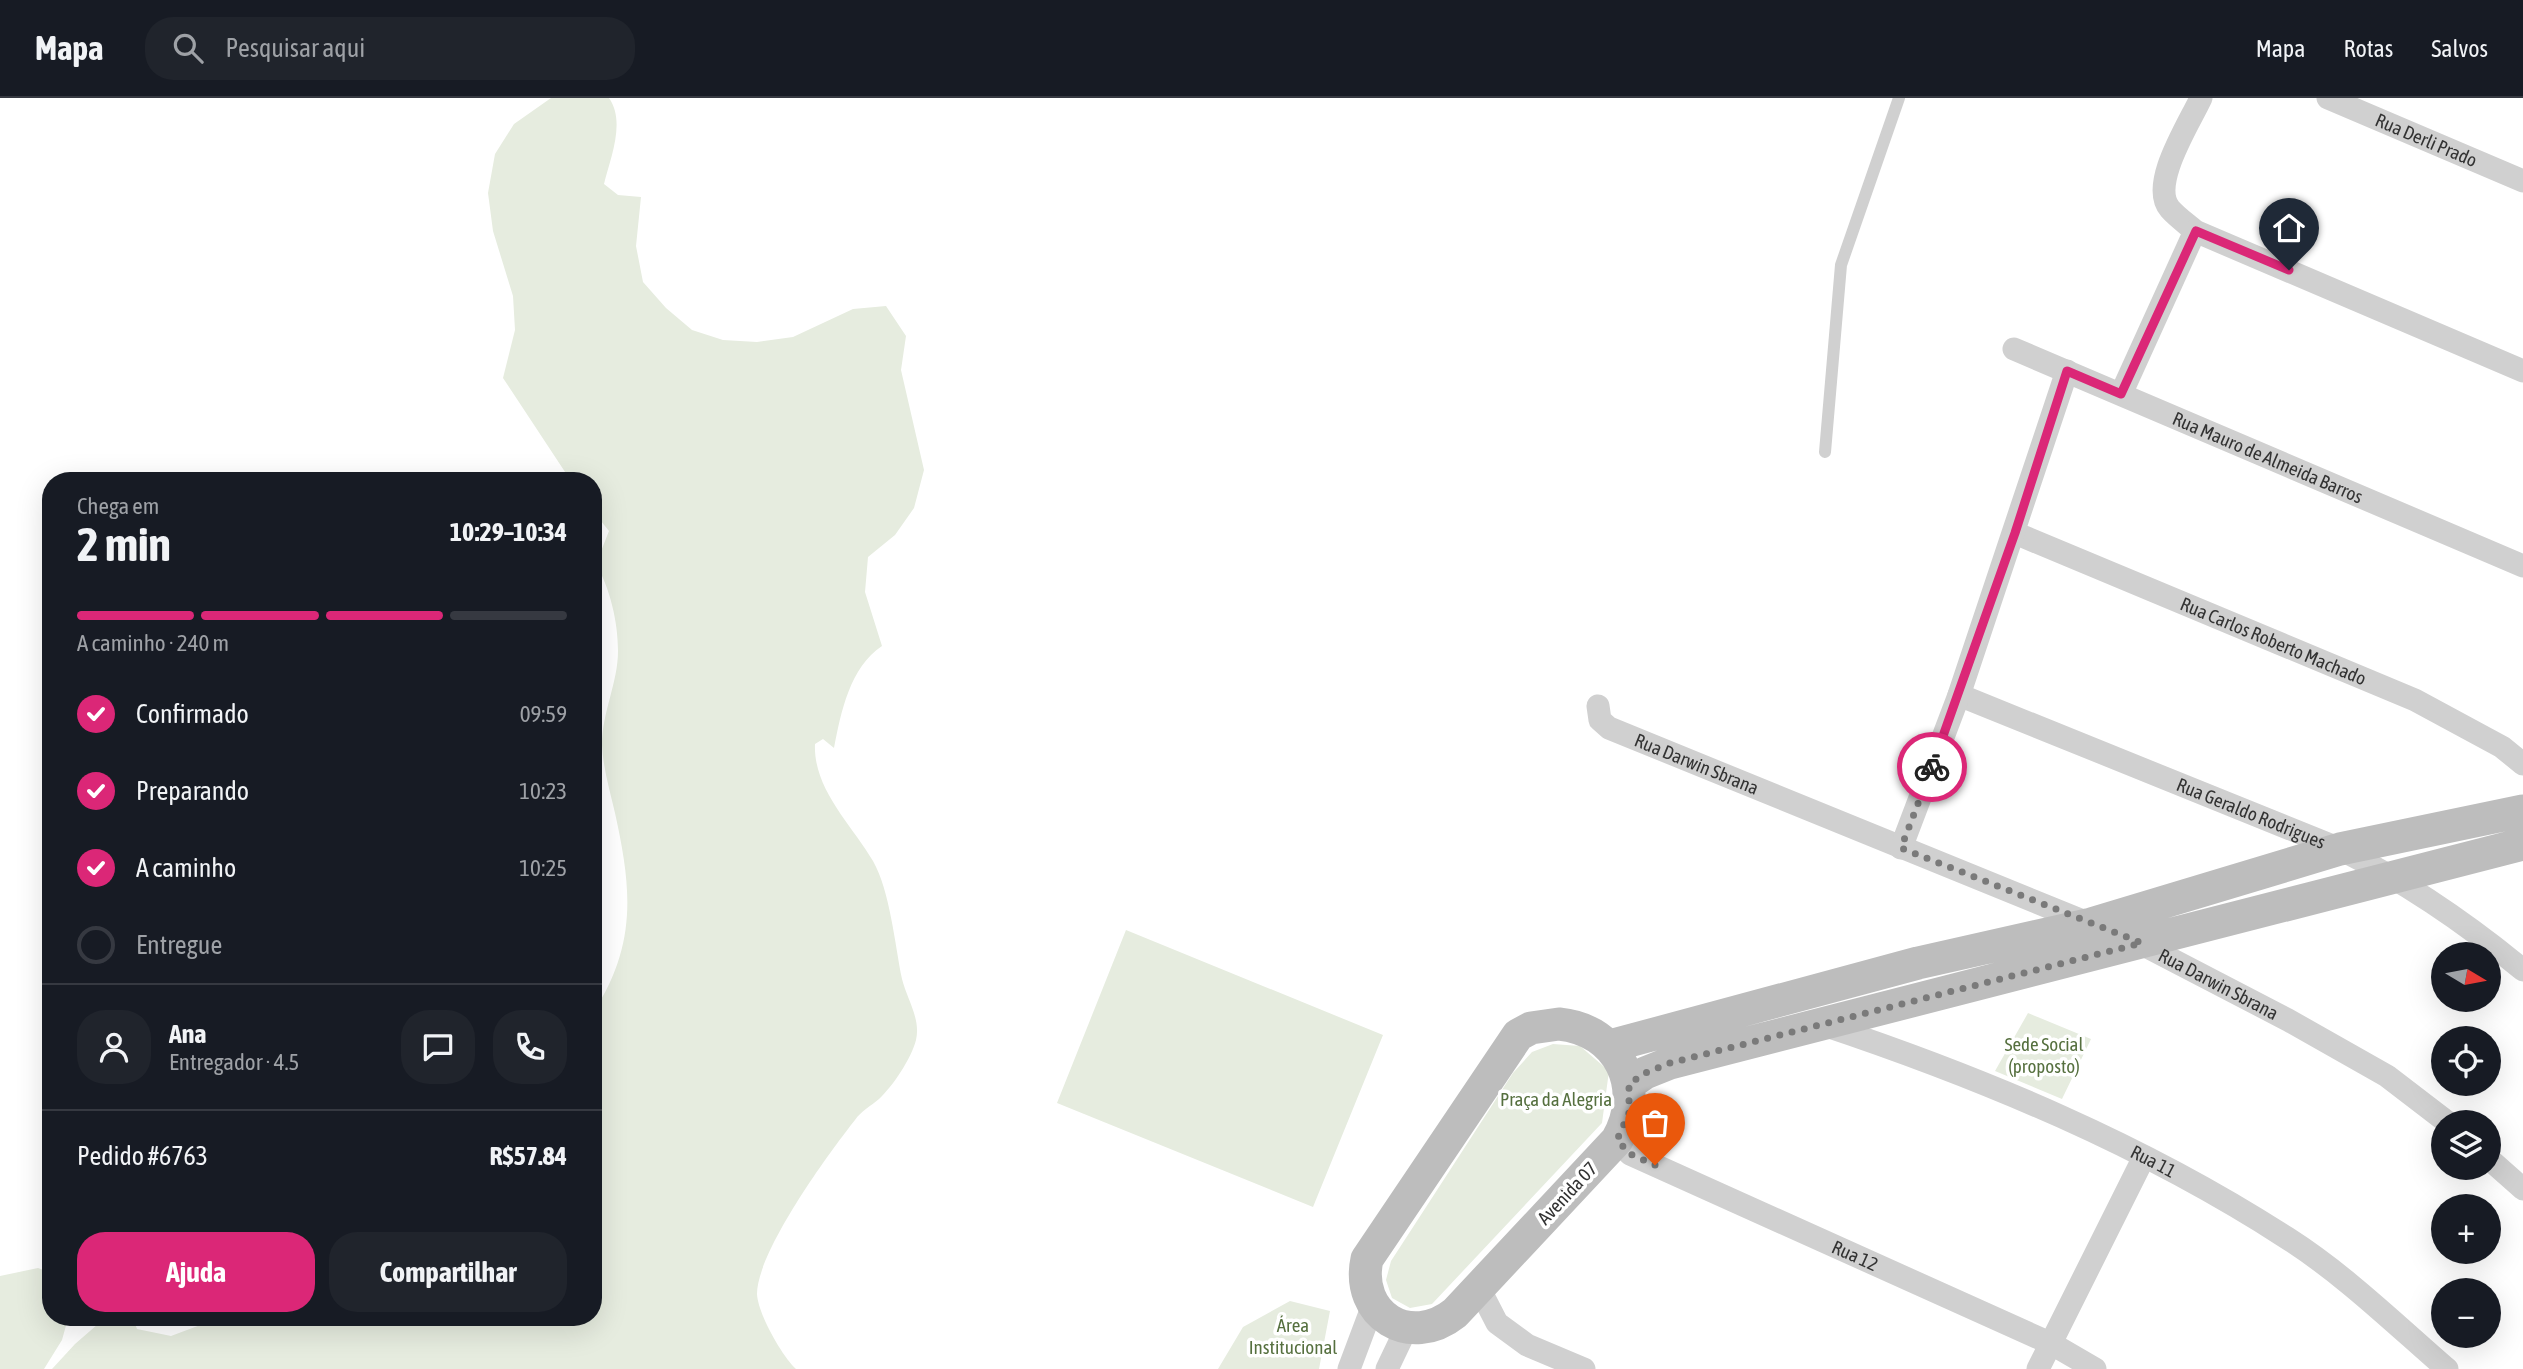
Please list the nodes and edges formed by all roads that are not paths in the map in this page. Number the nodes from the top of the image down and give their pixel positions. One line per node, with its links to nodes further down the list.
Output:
1 (1899, 98): 10 (lane)
2 (2201, 98): 5 (street)
3 (2328, 98): 4 (street, Rua Derli Prado)
4 (2523, 181)
5 (2196, 231): 8 (street); 9 (street)
6 (2014, 349): 7 (street, Rua Mauro de Almeida Barros)
7 (2067, 371): 9 (street, Rua Mauro de Almeida Barros); 11 (street)
8 (2523, 371)
9 (2121, 394): 12 (street, Rua Mauro de Almeida Barros)
10 (1825, 452)
11 (2015, 533): 13 (street); 15 (street, Rua Carlos Roberto Machado)
12 (2523, 566)
13 (1959, 695): 18 (street); 19 (street, Rua Geraldo Rodrigues)
14 (1598, 706): 18 (street, Rua Darwin Sbrana)
15 (2523, 764)
16 (2523, 811): 19 (street)
17 (2523, 844): 20 (street)
18 (1901, 848): 21 (street, Rua Darwin Sbrana)
19 (2340, 849): 20 (street, Rua Geraldo Rodrigues); 21 (street)
20 (2396, 878): 22 (street); 23 (street, Rua Geraldo Rodrigues)
21 (2091, 924): 22 (street, Rua Darwin Sbrana); 26 (street)
22 (2142, 943): 24 (street); 29 (street, Rua Darwin Sbrana)
23 (2523, 970)
24 (1897, 1004): 25 (street); 27 (street)
25 (1821, 1024): 27 (street, Rua 11); 28 (street)
26 (1610, 1046): 28 (street, Avenida 07); 35 (street)
27 (1899, 1051): 31 (street, Rua 11)
28 (1629, 1084): 30 (street, Avenida 07)
29 (2431, 1110)
30 (1617, 1140): 34 (street, Avenida 07); 37 (street, Rua 12)
31 (2144, 1157): 37 (street); 43 (street, Rua 11)
32 (2501, 1170): 33 (street)
33 (2523, 1189)
34 (1479, 1288): 36 (street, Avenida 07); 40 (street)
35 (1374, 1305): 36 (street); 38 (street)
36 (1406, 1328): 39 (street)
37 (2052, 1344): 41 (street); 42 (street, Rua 12)
38 (1349, 1369)
39 (1387, 1369)
40 (1584, 1369)
41 (2038, 1369)
42 (2095, 1369)
43 (2447, 1369)

